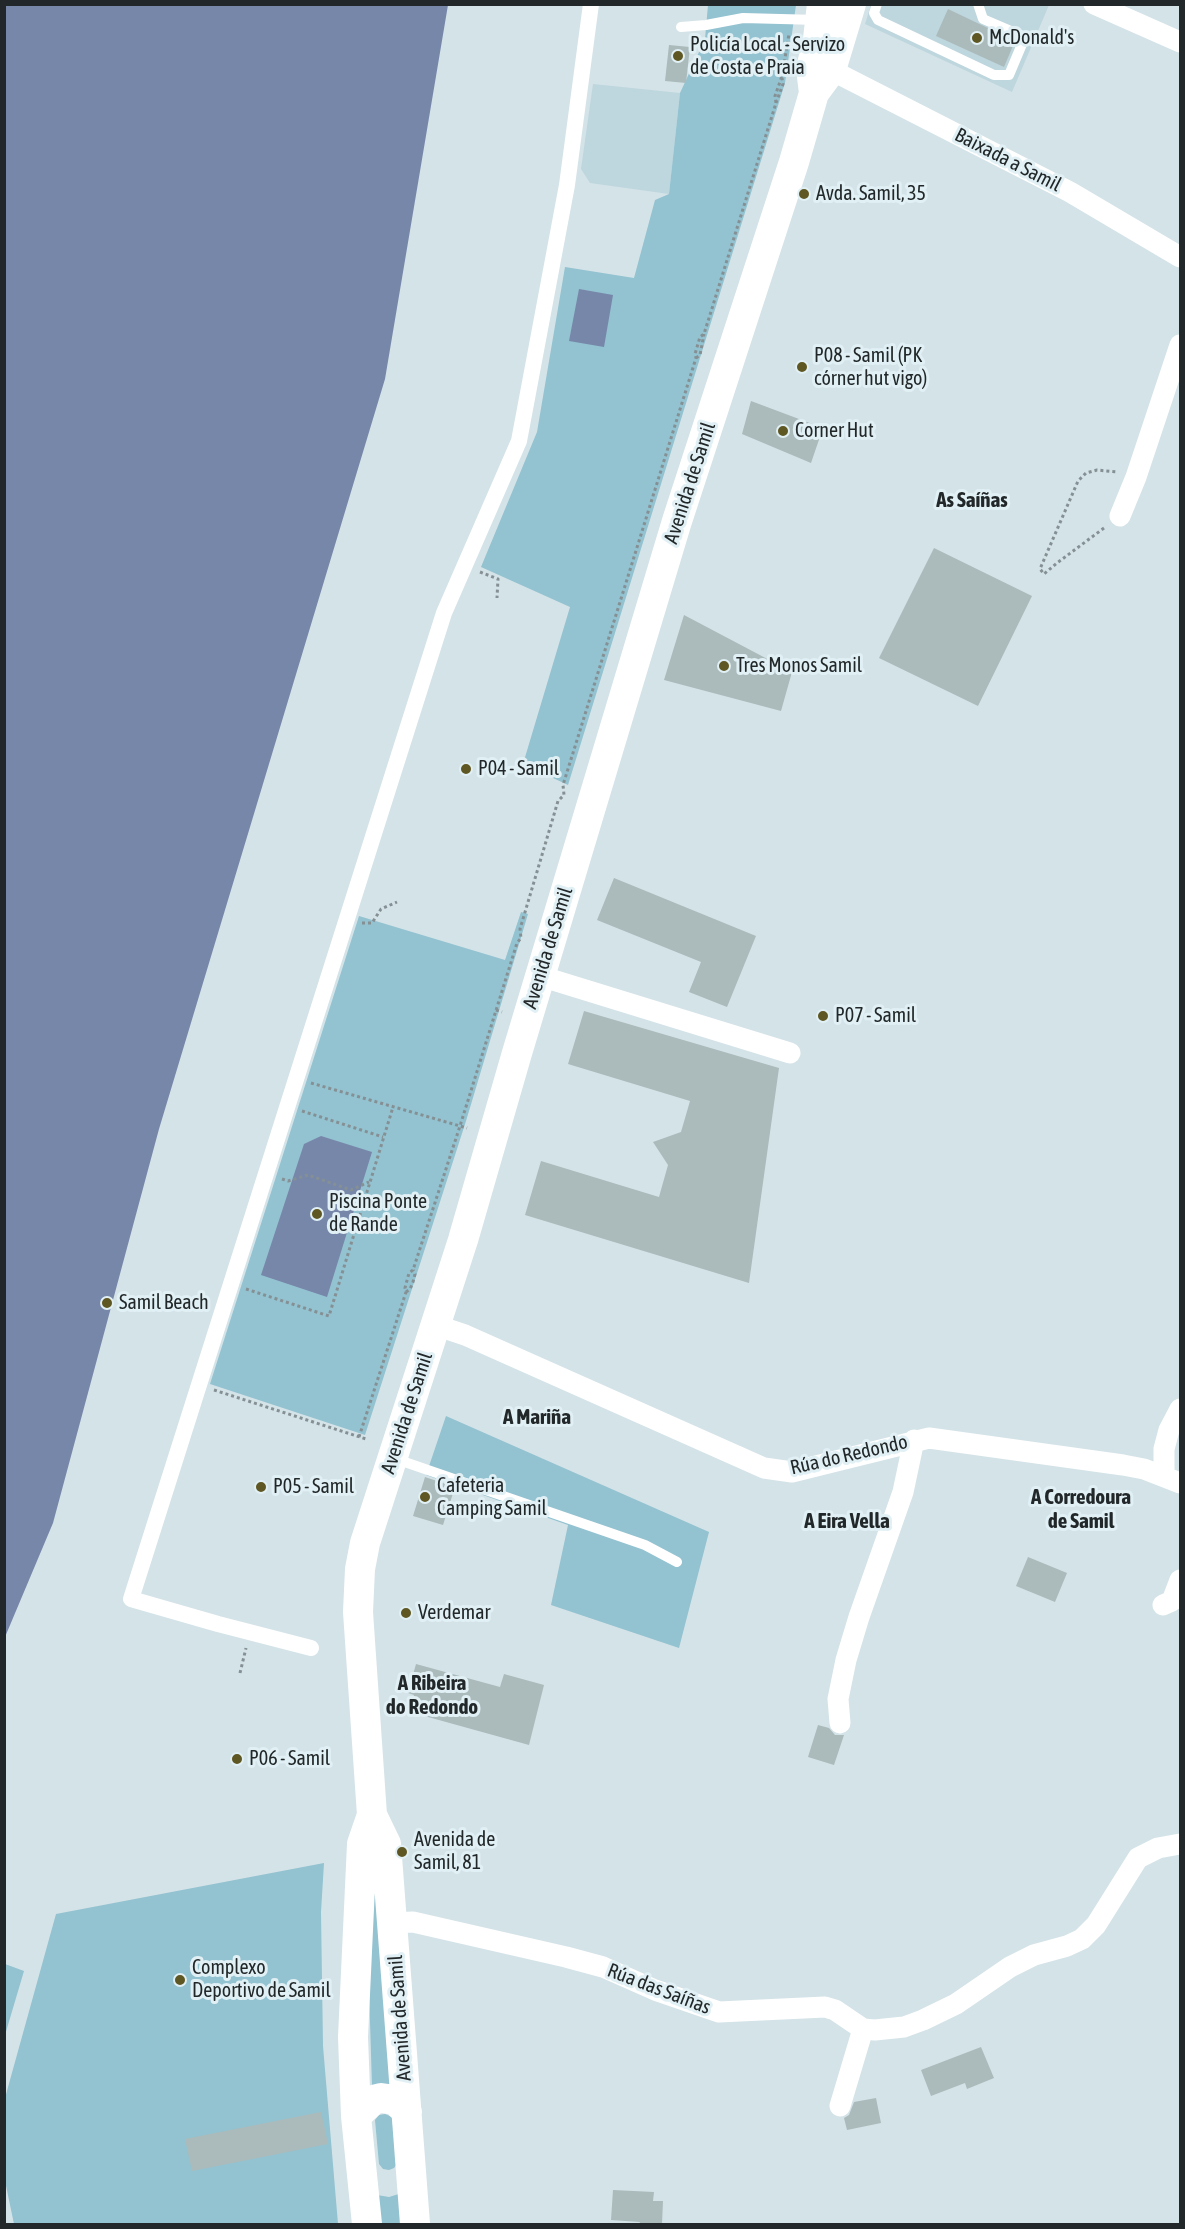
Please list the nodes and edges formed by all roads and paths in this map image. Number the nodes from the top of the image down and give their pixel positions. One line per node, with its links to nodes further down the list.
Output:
1 (591, 4): 15 (street)
2 (851, 4): 10 (main road, Avenida de Samil)
3 (877, 4): 4 (lane)
4 (978, 4)
5 (1094, 4): 9 (street)
6 (821, 12): 7 (lane); 10 (main road, Avenida de Samil)
7 (681, 27)
8 (790, 31): 17 (path)
9 (1180, 42)
10 (822, 82): 11 (street, Baixada a Samil); 21 (main road, Avenida de Samil)
11 (1180, 258)
12 (1180, 345): 13 (street)
13 (1136, 477): 14 (street); 14 (path)
14 (1120, 516)
15 (465, 566): 16 (path); 20 (street)
16 (497, 598)
17 (537, 872): 18 (path); 22 (path)
18 (544, 874)
19 (397, 902): 20 (path)
20 (346, 919): 25 (street)
21 (540, 976): 24 (street); 36 (main road, Avenida de Samil)
22 (496, 1010): 23 (path); 28 (path)
23 (502, 1012)
24 (790, 1053)
25 (295, 1077): 26 (street); 27 (path)
26 (286, 1106): 30 (path); 34 (street)
27 (393, 1107): 28 (path); 30 (path)
28 (460, 1126): 29 (path); 33 (path)
29 (467, 1128)
30 (384, 1137): 32 (path)
31 (288, 1181): 32 (path)
32 (370, 1181): 34 (path)
33 (413, 1270): 35 (path); 35 (path)
34 (230, 1284): 37 (street)
35 (406, 1292): 39 (path)
36 (435, 1325): 41 (street, Rúa do Redondo); 42 (main road, Avenida de Samil)
37 (198, 1385): 39 (path); 47 (street)
38 (1180, 1409): 43 (street)
39 (358, 1437): 40 (path)
40 (366, 1438)
41 (914, 1440): 43 (street, Rúa do Redondo); 48 (street)
42 (392, 1458): 44 (lane); 49 (main road, Avenida de Samil)
43 (1172, 1480)
44 (677, 1562)
45 (1180, 1580): 46 (street)
46 (1163, 1605)
47 (311, 1648)
48 (840, 1723)
49 (372, 1815): 51 (main road, Avenida de Samil); 55 (main road, Avenida de Samil)
50 (1180, 1844): 52 (street)
51 (392, 1923): 52 (street, Rúa das Saíñas); 54 (main road, Avenida de Samil)
52 (862, 2029): 53 (street)
53 (840, 2106)
54 (407, 2112): 55 (main road); 57 (main road, Avenida de Samil)
55 (356, 2116): 56 (main road, Avenida de Samil)
56 (360, 2165): 57 (main road); 58 (main road, Avenida de Samil)
57 (412, 2171): 59 (main road, Avenida de Samil)
58 (367, 2224)
59 (415, 2224)

